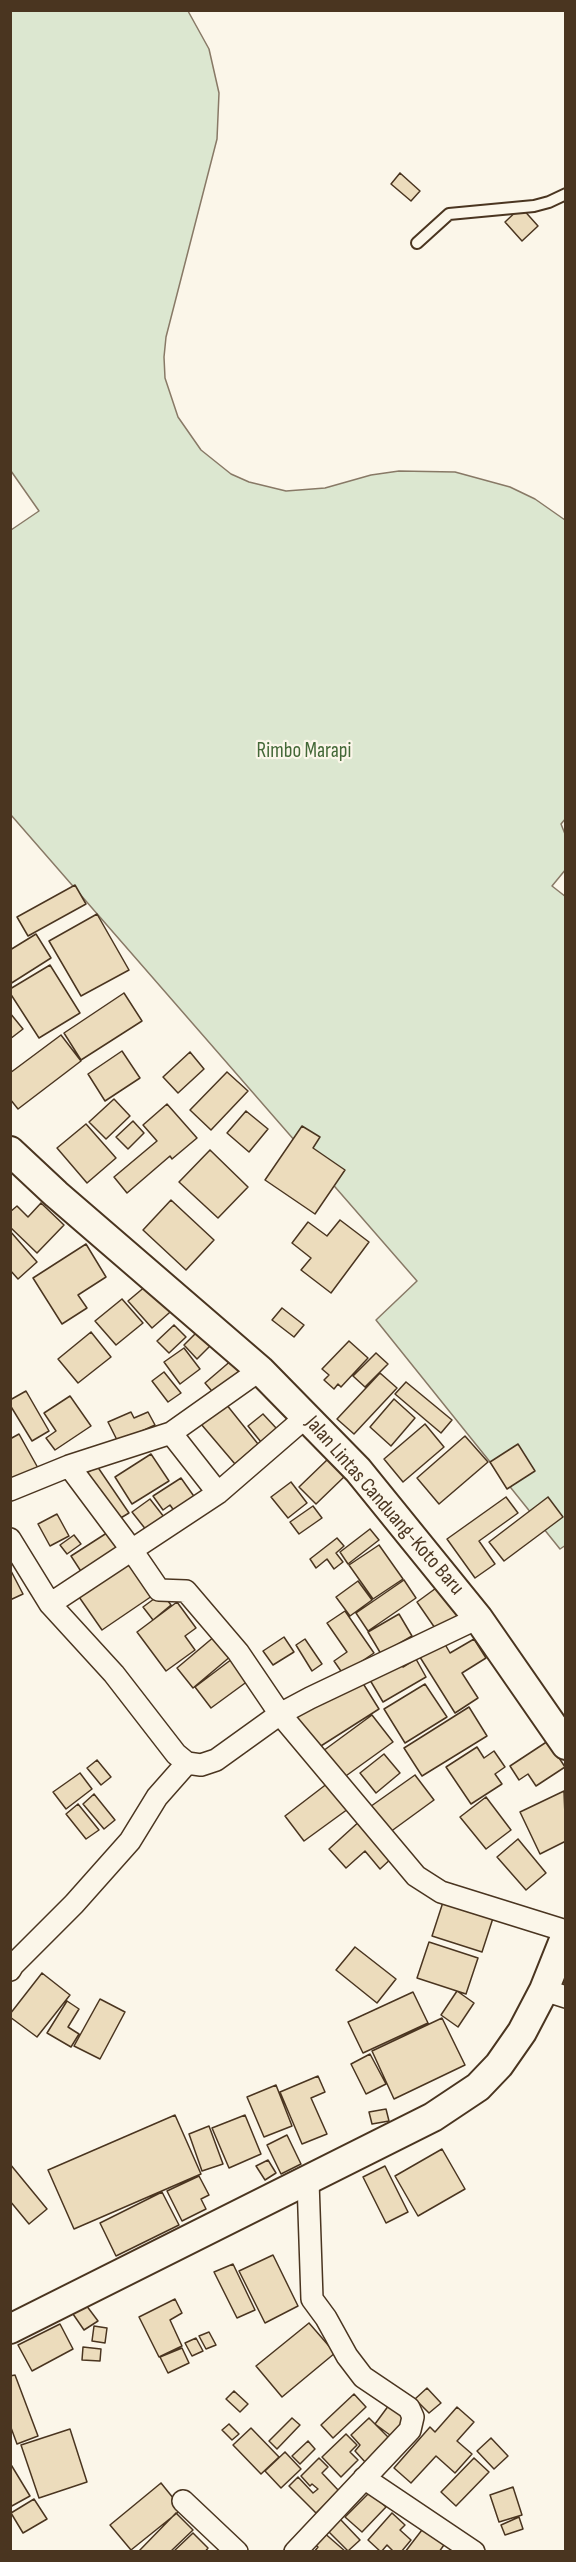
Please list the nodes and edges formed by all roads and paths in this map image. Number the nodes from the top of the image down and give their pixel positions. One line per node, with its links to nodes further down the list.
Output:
1 (566, 194): 2 (lane)
2 (417, 243)
3 (10, 1151): 4 (main road, Jalan Lintas Canduang-Koto Baru)
4 (260, 1370): 5 (main road, Jalan Lintas Canduang-Koto Baru); 6 (street)
5 (307, 1416): 9 (street); 13 (main road, Jalan Lintas Canduang-Koto Baru)
6 (171, 1433): 7 (street); 9 (street)
7 (69, 1466): 8 (street); 11 (street)
8 (10, 1490)
9 (218, 1493): 11 (street)
10 (10, 1539): 12 (street)
11 (131, 1549): 12 (street); 14 (street)
12 (50, 1604): 16 (street)
13 (478, 1618): 14 (street); 15 (main road, Jalan Lintas Canduang-Koto Baru)
14 (280, 1714): 16 (street); 17 (street)
15 (566, 1745)
16 (187, 1763): 18 (street)
17 (566, 1933): 19 (main road)
18 (13, 1977)
19 (555, 1993): 20 (main road)
20 (308, 2181): 21 (main road); 22 (street)
21 (10, 2329)
22 (364, 2478): 25 (street); 26 (street)
23 (183, 2501): 24 (street)
24 (237, 2552)
25 (295, 2552)
26 (474, 2552)

